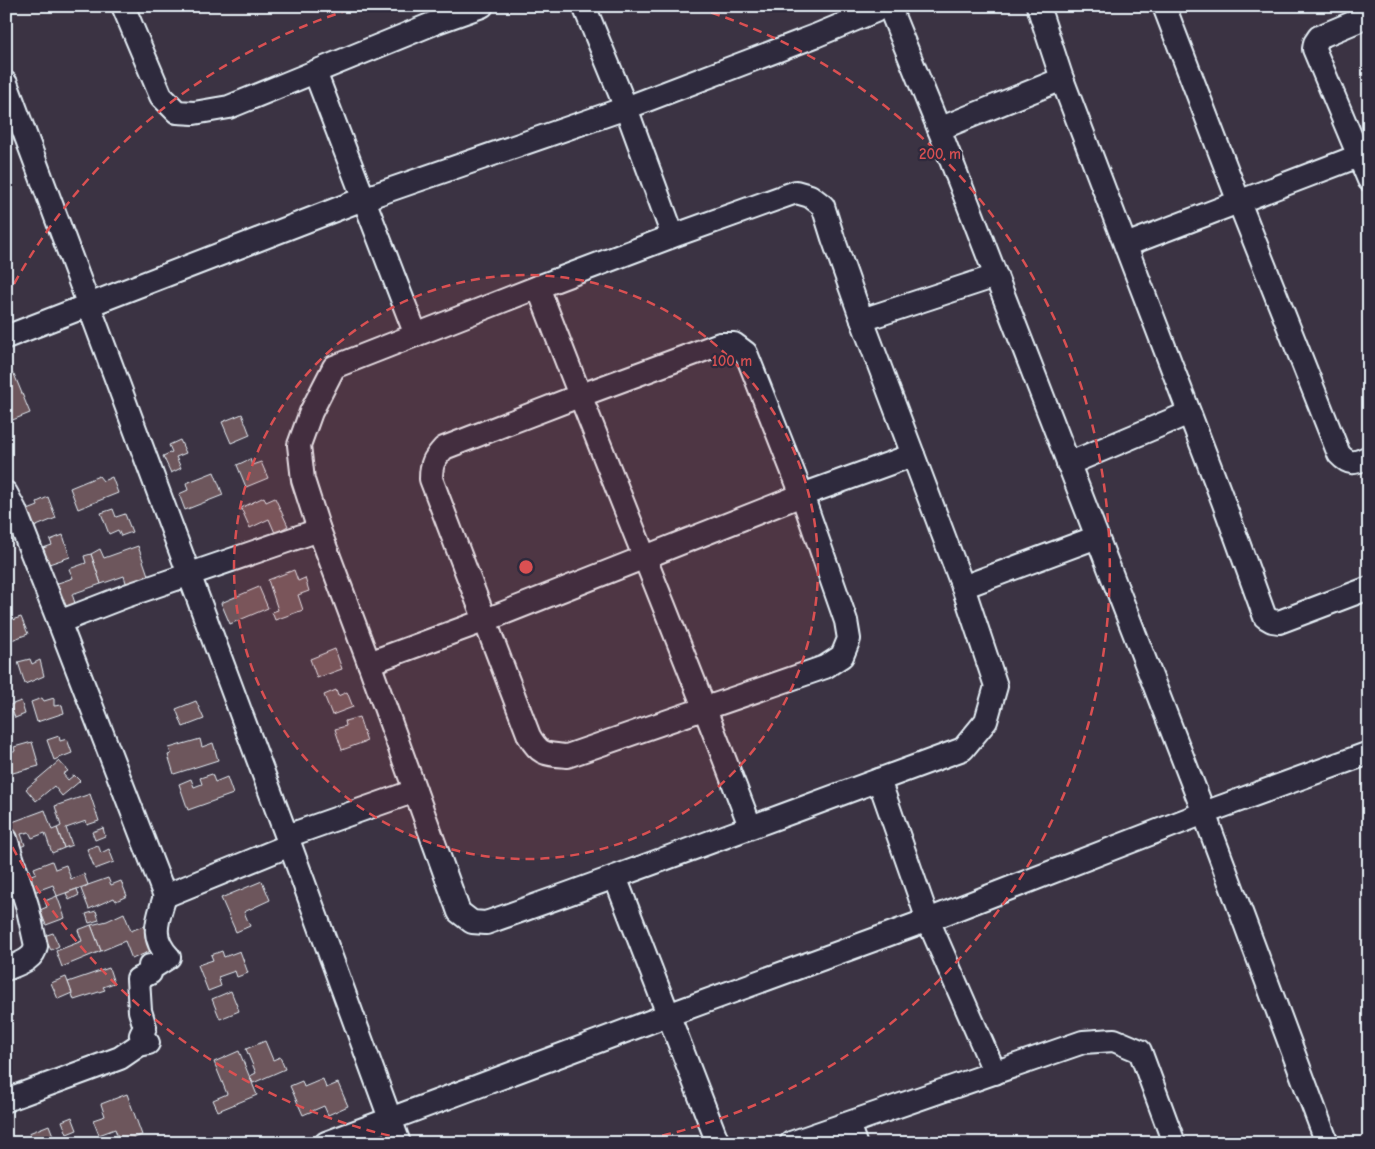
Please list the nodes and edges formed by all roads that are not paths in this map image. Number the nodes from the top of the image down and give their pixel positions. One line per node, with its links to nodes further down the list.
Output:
1 (123, 6): 10 (street)
2 (482, 6): 8 (street)
3 (584, 6): 13 (street)
4 (882, 6): 13 (street)
5 (889, 6): 14 (street)
6 (1038, 6): 11 (street)
7 (1164, 6): 18 (street)
8 (434, 14): 10 (street)
9 (1360, 14): 15 (street)
10 (315, 72): 17 (street)
11 (1062, 79): 14 (street); 20 (street)
12 (6, 83): 23 (street)
13 (626, 108): 17 (street); 19 (street)
14 (939, 129): 21 (street)
15 (1364, 154): 16 (street); 18 (street)
16 (1369, 180)
17 (363, 199): 23 (street); 25 (street)
18 (1239, 202): 20 (street); 30 (street)
19 (673, 236): 22 (street); 24 (street)
20 (1126, 245): 28 (street)
21 (996, 276): 24 (street); 31 (street)
22 (538, 287): 25 (street); 27 (street)
23 (90, 305): 26 (street); 37 (street)
24 (862, 320): 29 (street)
25 (416, 335): 34 (street)
26 (6, 337)
27 (579, 396): 33 (street); 36 (street); 40 (street)
28 (1189, 413): 31 (street); 39 (street)
29 (913, 455): 33 (street); 38 (street)
30 (1369, 457)
31 (1068, 464): 35 (street)
32 (6, 493): 41 (street)
33 (802, 495): 36 (street); 43 (street)
34 (319, 530): 37 (street); 42 (street)
35 (1097, 537): 38 (street); 47 (street)
36 (644, 557): 40 (street); 43 (street)
37 (190, 574): 41 (street); 50 (street)
38 (963, 587): 45 (street)
39 (1369, 588)
40 (486, 620): 42 (street); 43 (street)
41 (59, 622): 52 (street)
42 (369, 663): 46 (street)
43 (705, 708): 48 (street)
44 (1369, 752): 47 (street)
45 (879, 780): 48 (street); 53 (street)
46 (415, 791): 50 (street); 51 (street)
47 (1204, 813): 53 (street); 65 (street)
48 (750, 826): 51 (street)
49 (6, 839): 54 (street)
50 (288, 840): 52 (street); 58 (street)
51 (615, 878): 55 (street)
52 (165, 896): 57 (street)
53 (928, 920): 55 (street); 56 (street)
54 (6, 969)
55 (668, 1015): 58 (street); 62 (street)
56 (995, 1073): 59 (street); 64 (street)
57 (6, 1100)
58 (391, 1119): 60 (street); 61 (street)
59 (852, 1133): 63 (street)
60 (326, 1143)
61 (399, 1143)
62 (718, 1143)
63 (790, 1143)
64 (1174, 1143)
65 (1327, 1143)

